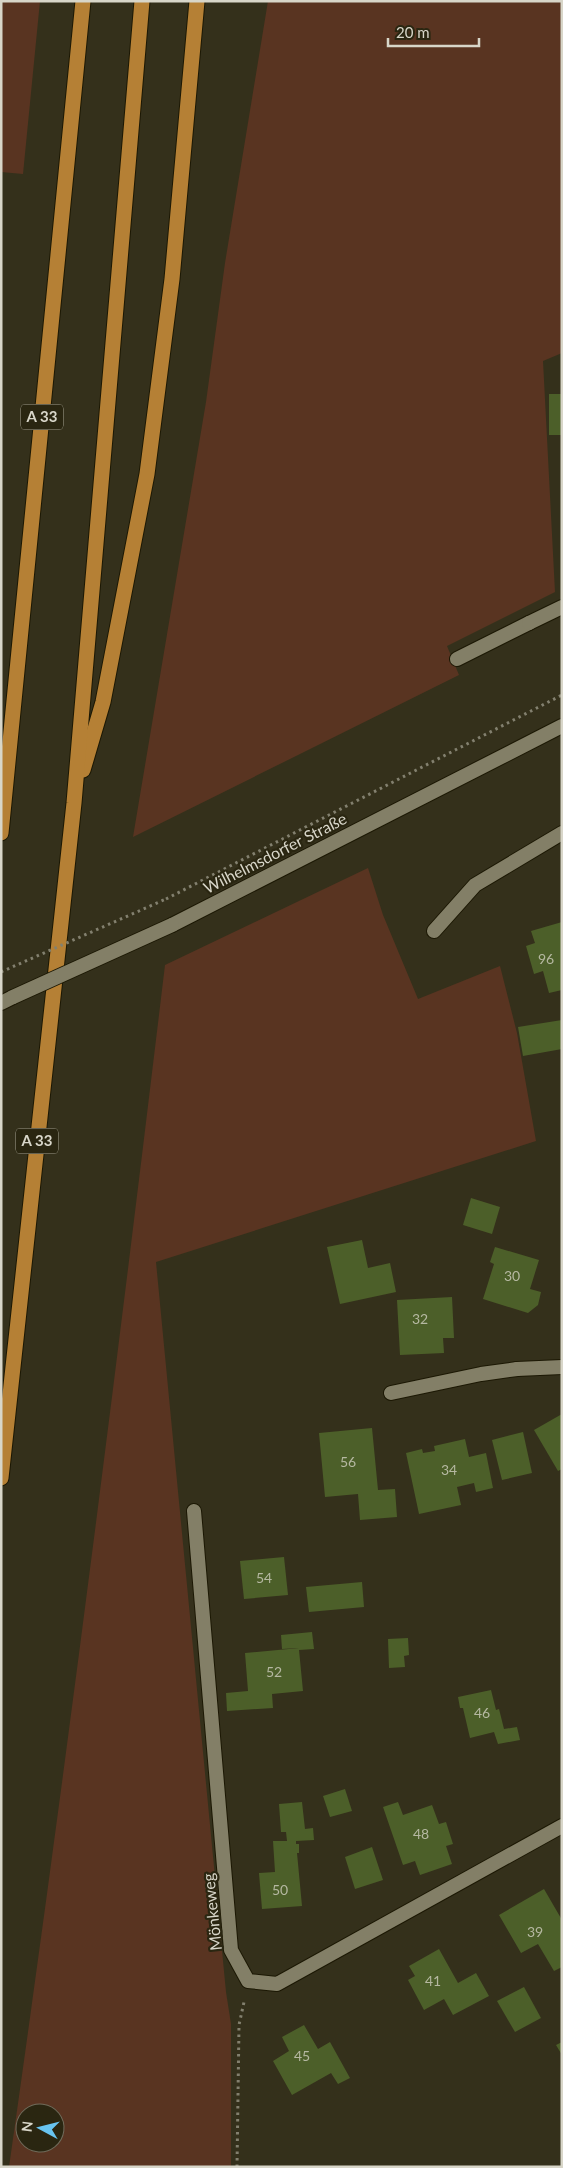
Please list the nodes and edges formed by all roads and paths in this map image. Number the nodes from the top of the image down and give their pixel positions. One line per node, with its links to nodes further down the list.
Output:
1 (83, 1): 9 (highway, A 33)
2 (142, 1): 8 (highway, A 33)
3 (196, 1): 8 (highway)
4 (562, 607): 5 (street)
5 (457, 659)
6 (562, 695): 12 (path, bridge)
7 (562, 726): 13 (street, Wilhelmsdorfer Straße, bridge)
8 (74, 803): 16 (highway, A 33)
9 (1, 833)
10 (562, 833): 11 (street)
11 (434, 931)
12 (1, 972)
13 (1, 1002)
14 (562, 1368): 15 (street)
15 (390, 1393)
16 (1, 1478)
17 (194, 1511): 19 (street, Mönkeweg)
18 (562, 1826): 19 (street)
19 (248, 1981): 20 (path)
20 (238, 2167)

